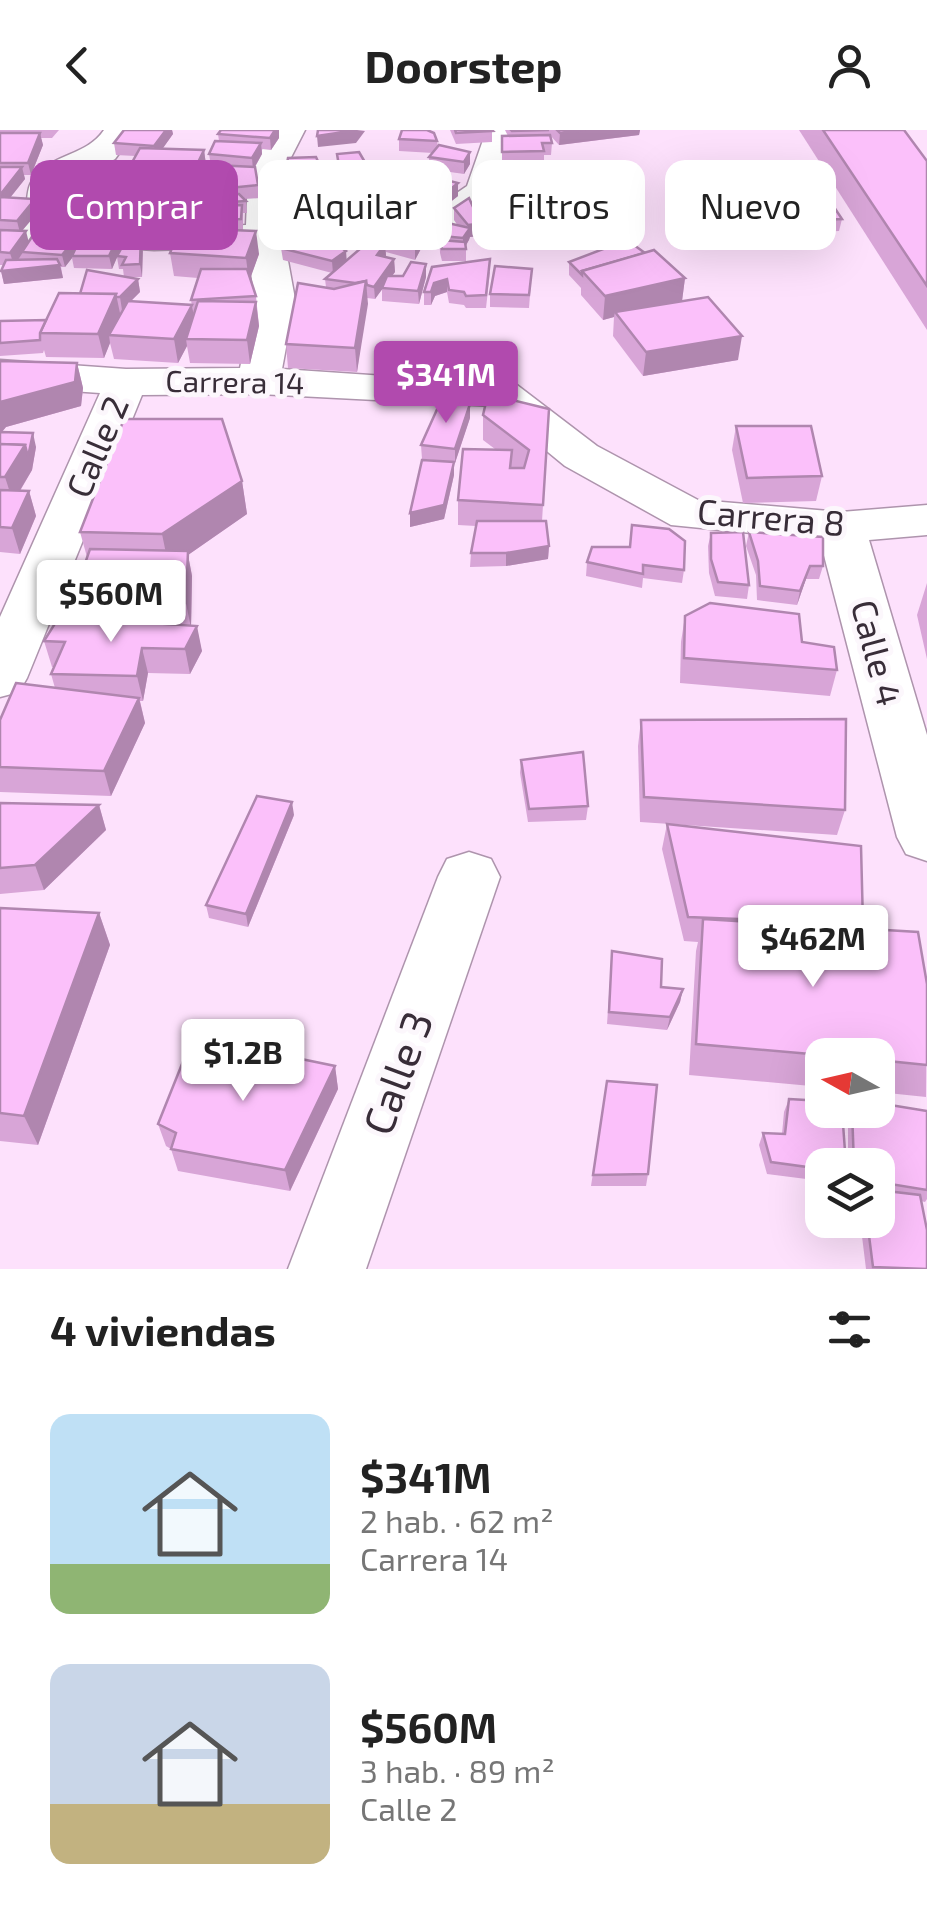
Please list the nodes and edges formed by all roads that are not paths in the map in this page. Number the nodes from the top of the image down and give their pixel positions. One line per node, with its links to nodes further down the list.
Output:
1 (120, 130): 4 (street)
2 (289, 130): 6 (street)
3 (499, 130): 7 (street)
4 (99, 159): 5 (street); 8 (street)
5 (108, 160)
6 (273, 160)
7 (452, 213)
8 (258, 229)
9 (267, 250): 11 (street)
10 (0, 373): 12 (street, Carrera 14)
11 (259, 381): 12 (street, Carrera 14); 13 (street, Carrera 14)
12 (126, 382): 16 (street, Calle 2)
13 (526, 409): 15 (street, Carrera 8)
14 (927, 520): 15 (street, Carrera 8)
15 (841, 527): 17 (street, Calle 4)
16 (0, 678)
17 (927, 837)
18 (469, 877): 19 (street, Calle 3)
19 (327, 1269)

